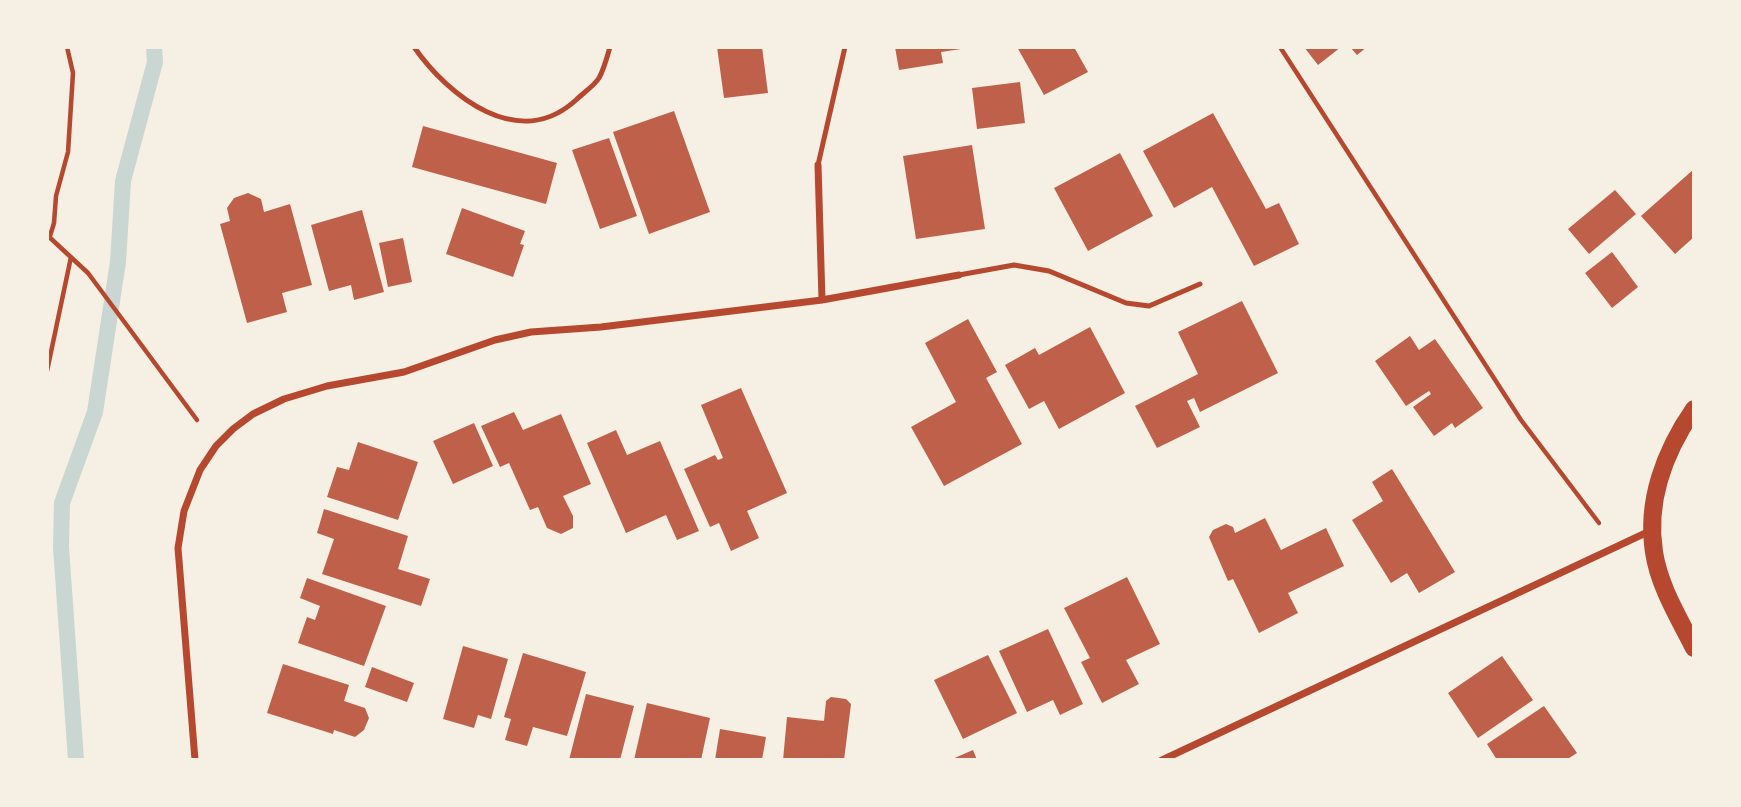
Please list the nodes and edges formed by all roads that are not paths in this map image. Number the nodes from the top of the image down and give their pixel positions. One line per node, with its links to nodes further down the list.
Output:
1 (414, 47): 2 (lane)
2 (610, 47)
3 (845, 47): 4 (lane)
4 (818, 165): 7 (street)
5 (959, 275): 6 (lane); 7 (street)
6 (1200, 284)
7 (822, 300): 11 (street)
8 (1694, 409): 9 (main road)
9 (1653, 530): 10 (main road); 13 (street)
10 (1694, 648)
11 (195, 759): 12 (street)
12 (204, 760)
13 (1162, 760)

